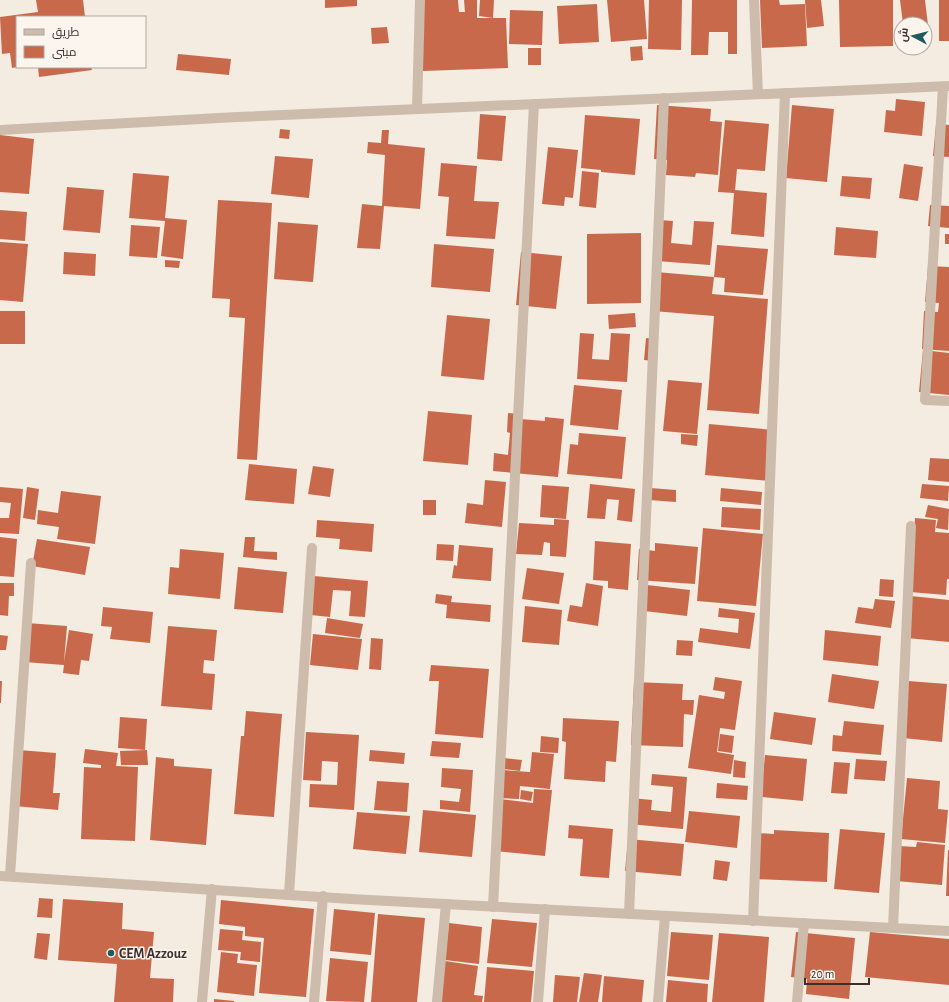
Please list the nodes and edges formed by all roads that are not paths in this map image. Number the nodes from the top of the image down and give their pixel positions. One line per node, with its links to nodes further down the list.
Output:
1 (420, 0): 8 (street)
2 (754, 0): 5 (street)
3 (946, 86): 4 (street); 10 (street)
4 (785, 93): 5 (street); 23 (street)
5 (758, 94): 6 (street)
6 (664, 98): 7 (street); 21 (street)
7 (534, 104): 8 (street); 19 (street)
8 (418, 109): 9 (street)
9 (0, 130)
10 (949, 401)
11 (911, 526): 25 (street)
12 (312, 548): 16 (street)
13 (31, 563): 14 (street)
14 (5, 876): 15 (street)
15 (212, 889): 16 (street); 27 (street)
16 (290, 894): 17 (street)
17 (323, 896): 18 (street); 28 (street)
18 (446, 904): 19 (street); 29 (street)
19 (493, 907): 20 (street)
20 (545, 909): 21 (street); 30 (street)
21 (629, 914): 22 (street)
22 (665, 916): 23 (street); 31 (street)
23 (753, 921): 24 (street)
24 (804, 923): 25 (street); 32 (street)
25 (893, 928): 26 (street)
26 (949, 931)
27 (202, 1002)
28 (314, 1002)
29 (437, 1002)
30 (538, 1002)
31 (658, 1002)
32 (797, 1002)

